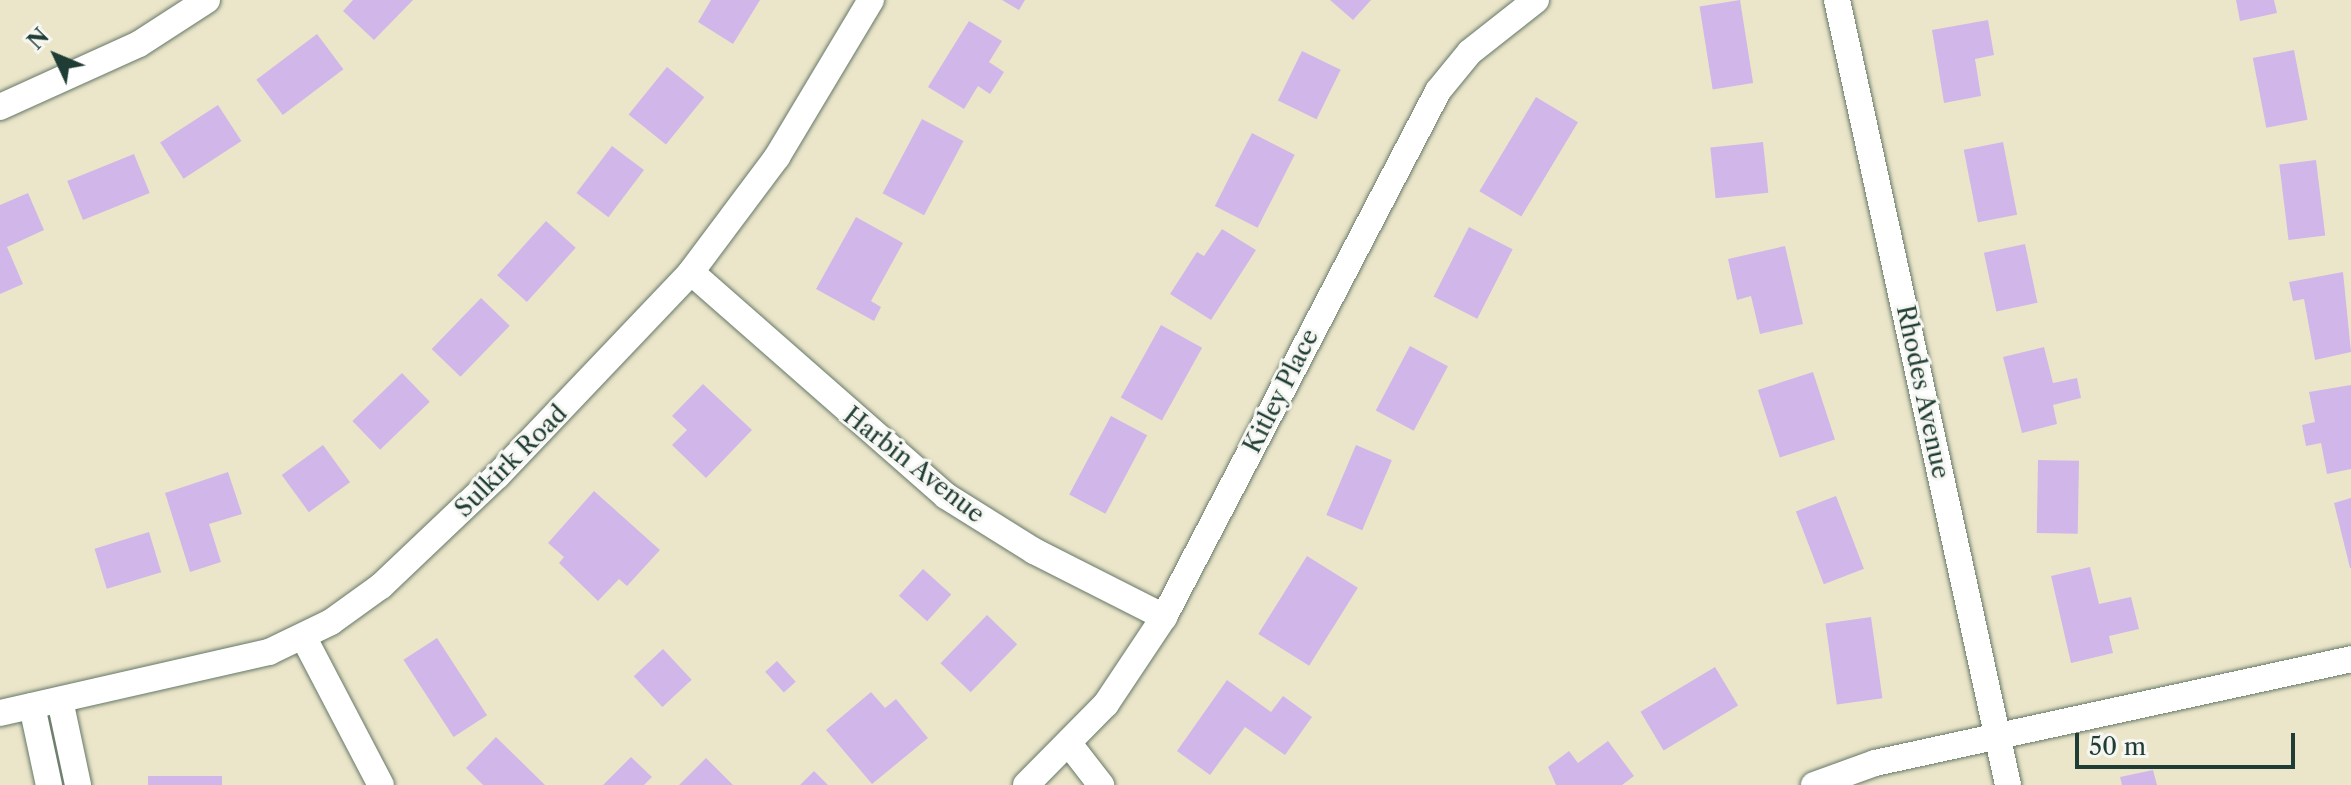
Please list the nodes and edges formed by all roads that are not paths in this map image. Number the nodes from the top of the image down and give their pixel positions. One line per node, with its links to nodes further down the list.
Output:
1 (207, 0): 5 (street)
2 (871, 0): 6 (street, Sulkirk Road)
3 (1536, 0): 7 (street, Kitley Place)
4 (1837, 0): 13 (street, Rhodes Avenue)
5 (0, 107)
6 (691, 272): 7 (street, Harbin Avenue); 8 (street, Sulkirk Road)
7 (1164, 617): 14 (street, Kitley Place)
8 (304, 638): 10 (street, Sulkirk Road); 17 (street)
9 (2351, 659): 13 (street)
10 (60, 700): 11 (street, Sulkirk Road); 16 (street)
11 (32, 706): 12 (street, Sulkirk Road); 15 (street)
12 (0, 713)
13 (1998, 735): 20 (street); 21 (street, Rhodes Avenue)
14 (1070, 745): 18 (street, Kitley Place); 19 (street)
15 (49, 785)
16 (78, 785)
17 (381, 785)
18 (1026, 785)
19 (1101, 785)
20 (1814, 785)
21 (2008, 785)

